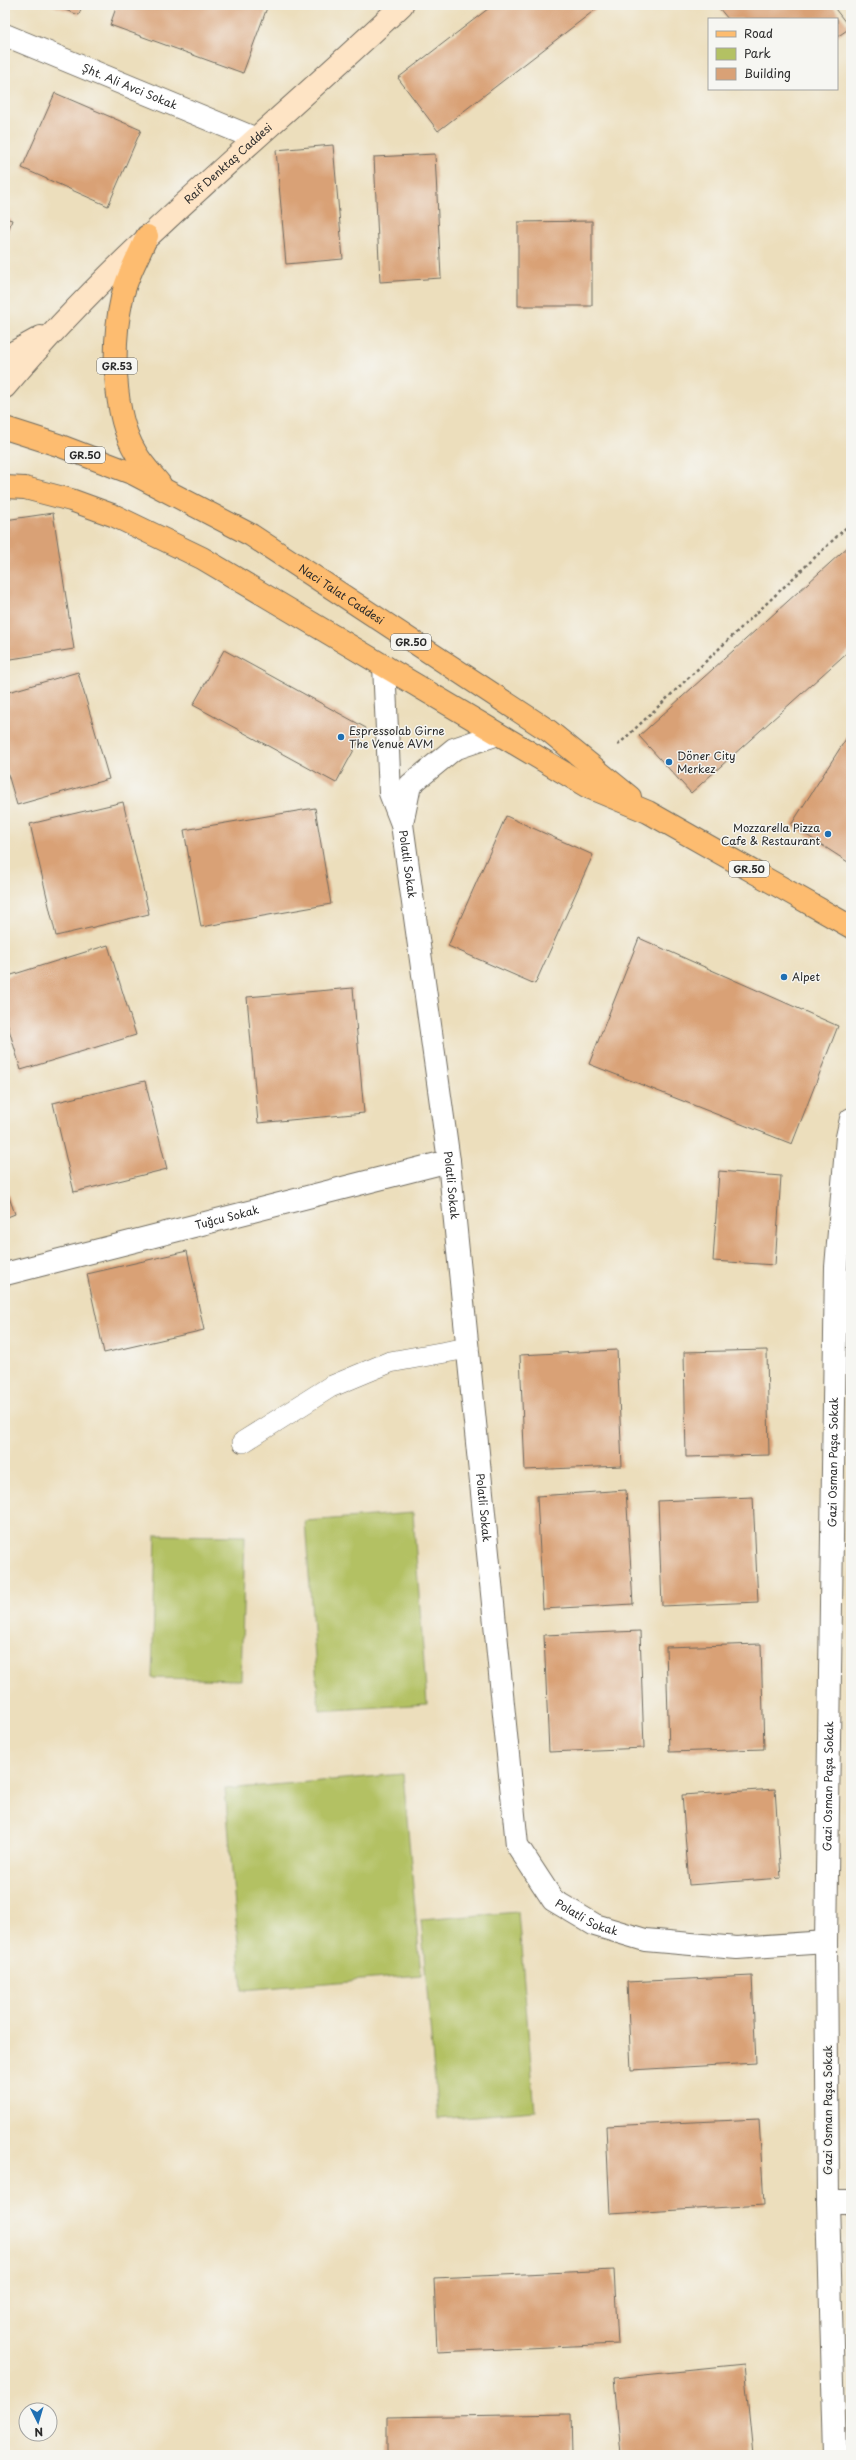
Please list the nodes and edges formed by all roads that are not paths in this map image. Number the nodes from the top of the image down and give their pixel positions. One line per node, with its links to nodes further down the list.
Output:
1 (402, 5): 3 (street, Raif Denktaş Caddesi / GR.53)
2 (5, 35): 3 (street, Şht. Ali Avci Sokak)
3 (254, 138): 4 (street, Raif Denktaş Caddesi / GR.53)
4 (147, 236): 5 (street, Raif Denktaş Caddesi); 10 (main road, GR.53)
5 (59, 326): 6 (street, Raif Denktaş Caddesi); 7 (street, Raif Denktaş Caddesi)
6 (5, 357)
7 (5, 387)
8 (5, 428): 10 (main road, Naci Talat Caddesi / GR.50)
9 (5, 487): 11 (main road, Naci Talat Caddesi / GR.50)
10 (163, 488): 13 (main road, Naci Talat Caddesi / GR.50)
11 (384, 666): 12 (main road, Naci Talat Caddesi / GR.50); 14 (street, Polatli Sokak)
12 (498, 734): 13 (main road, Naci Talat Caddesi / GR.50); 14 (street, Polatli Sokak)
13 (648, 812): 15 (main road, Naci Talat Caddesi / GR.50)
14 (402, 824): 17 (street, Polatli Sokak)
15 (851, 927)
16 (851, 1119): 20 (street, Gazi Osman Paşa Sokak)
17 (449, 1161): 18 (street, Tuğcu Sokak); 19 (street, Polatli Sokak)
18 (5, 1274)
19 (468, 1348): 21 (lane); 22 (street, Polatli Sokak)
20 (843, 1358): 22 (street, Gazi Osman Paşa Sokak)
21 (243, 1442)
22 (826, 1942): 23 (street, Gazi Osman Paşa Sokak)
23 (828, 2202): 24 (street); 25 (street, Gazi Osman Paşa Sokak)
24 (851, 2202)
25 (835, 2455)

